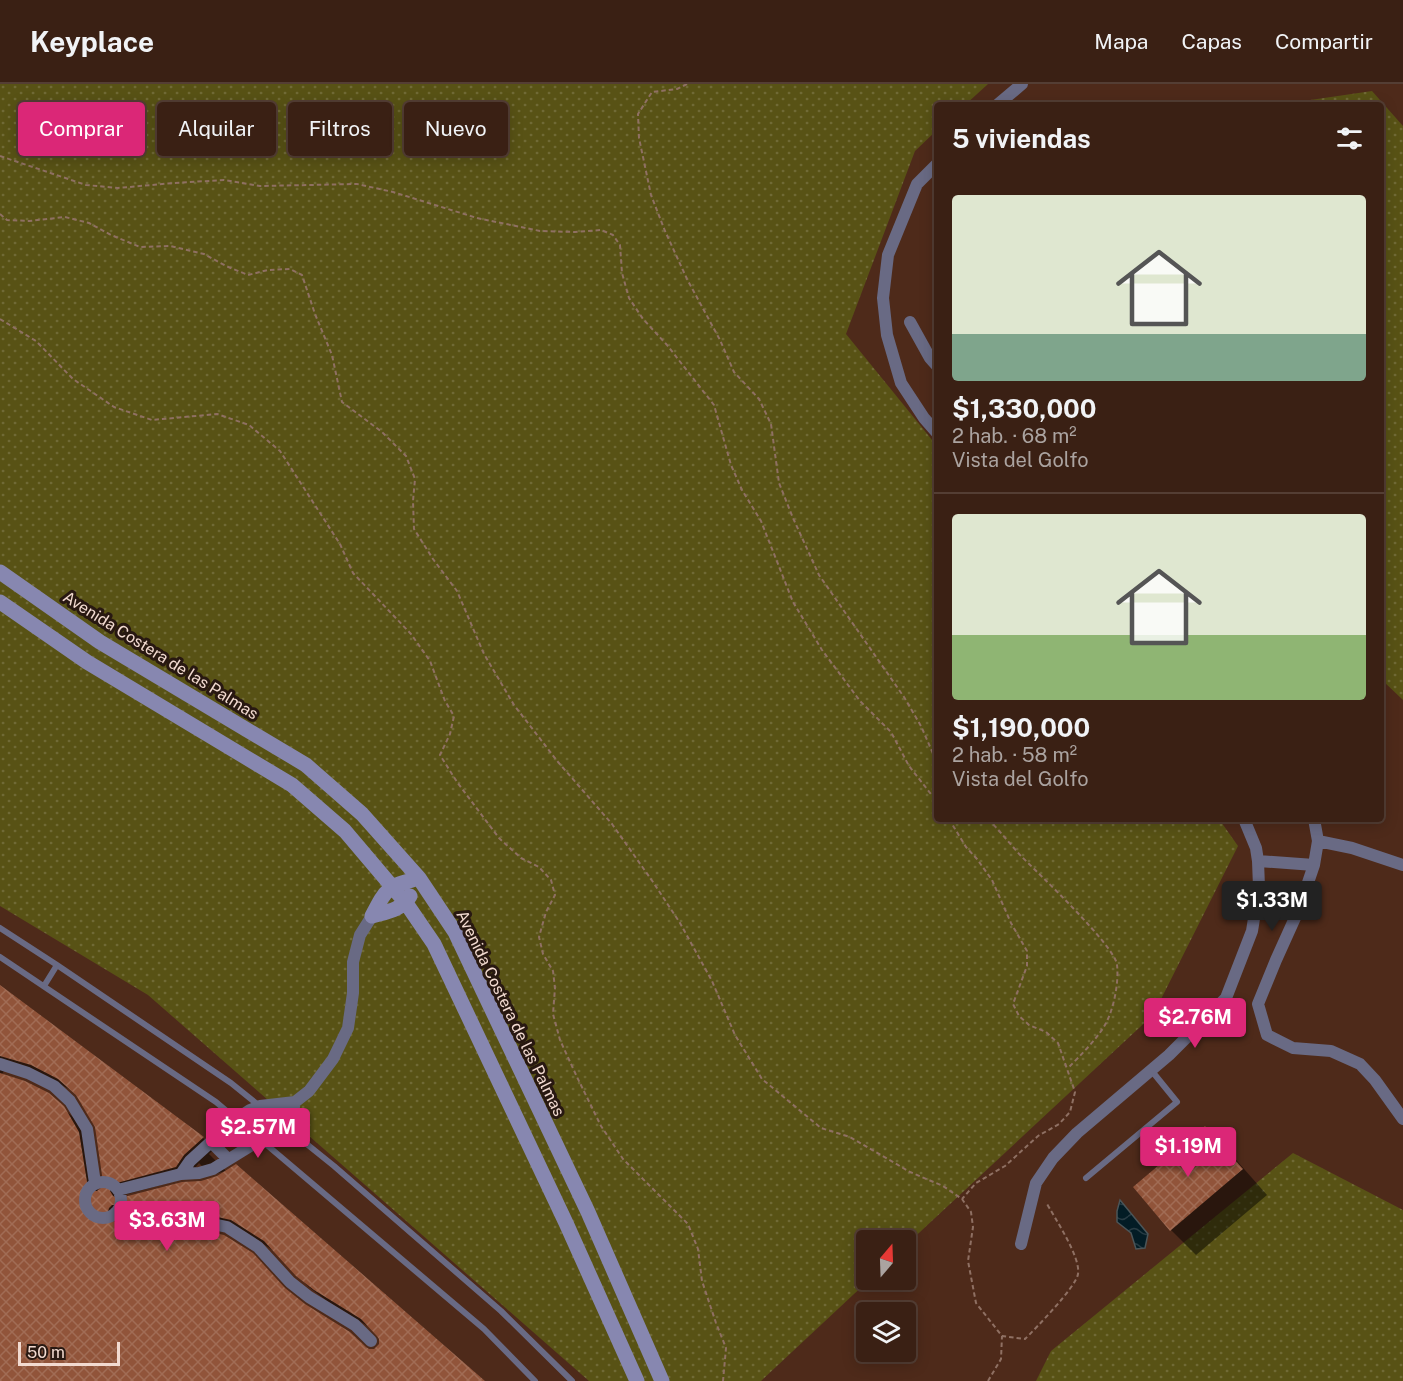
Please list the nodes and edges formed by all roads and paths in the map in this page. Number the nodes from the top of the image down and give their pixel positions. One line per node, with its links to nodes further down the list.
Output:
1 (687, 84): 13 (path)
2 (1022, 84): 3 (street)
3 (1001, 102)
4 (0, 156): 14 (path)
5 (934, 167): 10 (street)
6 (0, 214): 49 (path)
7 (0, 319): 58 (path)
8 (910, 322): 9 (street)
9 (934, 362)
10 (934, 429)
11 (0, 572): 23 (main road, Avenida Costera de las Palmas)
12 (0, 602): 24 (main road)
13 (934, 756)
14 (934, 799)
15 (952, 822): 34 (path)
16 (991, 822): 34 (path)
17 (1245, 822): 20 (street)
18 (1315, 822): 19 (street)
19 (1318, 841): 21 (street); 22 (street)
20 (1258, 861): 21 (street); 25 (street)
21 (1314, 865): 26 (street)
22 (1403, 865)
23 (418, 878): 24 (main road); 27 (main road); 57 (main road, Avenida Costera de las Palmas)
24 (392, 885): 27 (main road); 28 (main road)
25 (1259, 887): 26 (street); 35 (street)
26 (1305, 891): 39 (street)
27 (406, 903): 28 (main road); 56 (main road)
28 (372, 916): 36 (street)
29 (0, 928): 31 (lane)
30 (0, 957): 32 (lane)
31 (57, 965): 32 (lane); 37 (lane)
32 (44, 986): 38 (lane)
33 (0, 1064): 46 (street)
34 (1068, 1068): 49 (path)
35 (1151, 1070): 45 (lane); 47 (street)
36 (296, 1102): 37 (street); 40 (street)
37 (260, 1106): 38 (street); 40 (lane)
38 (236, 1119): 41 (street); 42 (lane)
39 (1403, 1119)
40 (289, 1129): 42 (street); 55 (lane)
41 (211, 1142): 43 (street); 44 (street)
42 (263, 1142): 43 (street); 54 (lane)
43 (228, 1159): 44 (street)
44 (181, 1174): 48 (street)
45 (1086, 1178)
46 (95, 1183): 48 (street); 50 (street)
47 (1036, 1184): 51 (street); 52 (path)
48 (118, 1190): 50 (street)
49 (962, 1199): 52 (path)
50 (116, 1213): 53 (street)
51 (1021, 1244)
52 (1002, 1336): 59 (path)
53 (370, 1341)
54 (535, 1381)
55 (572, 1381)
56 (637, 1381)
57 (662, 1381)
58 (723, 1381)
59 (988, 1381)

